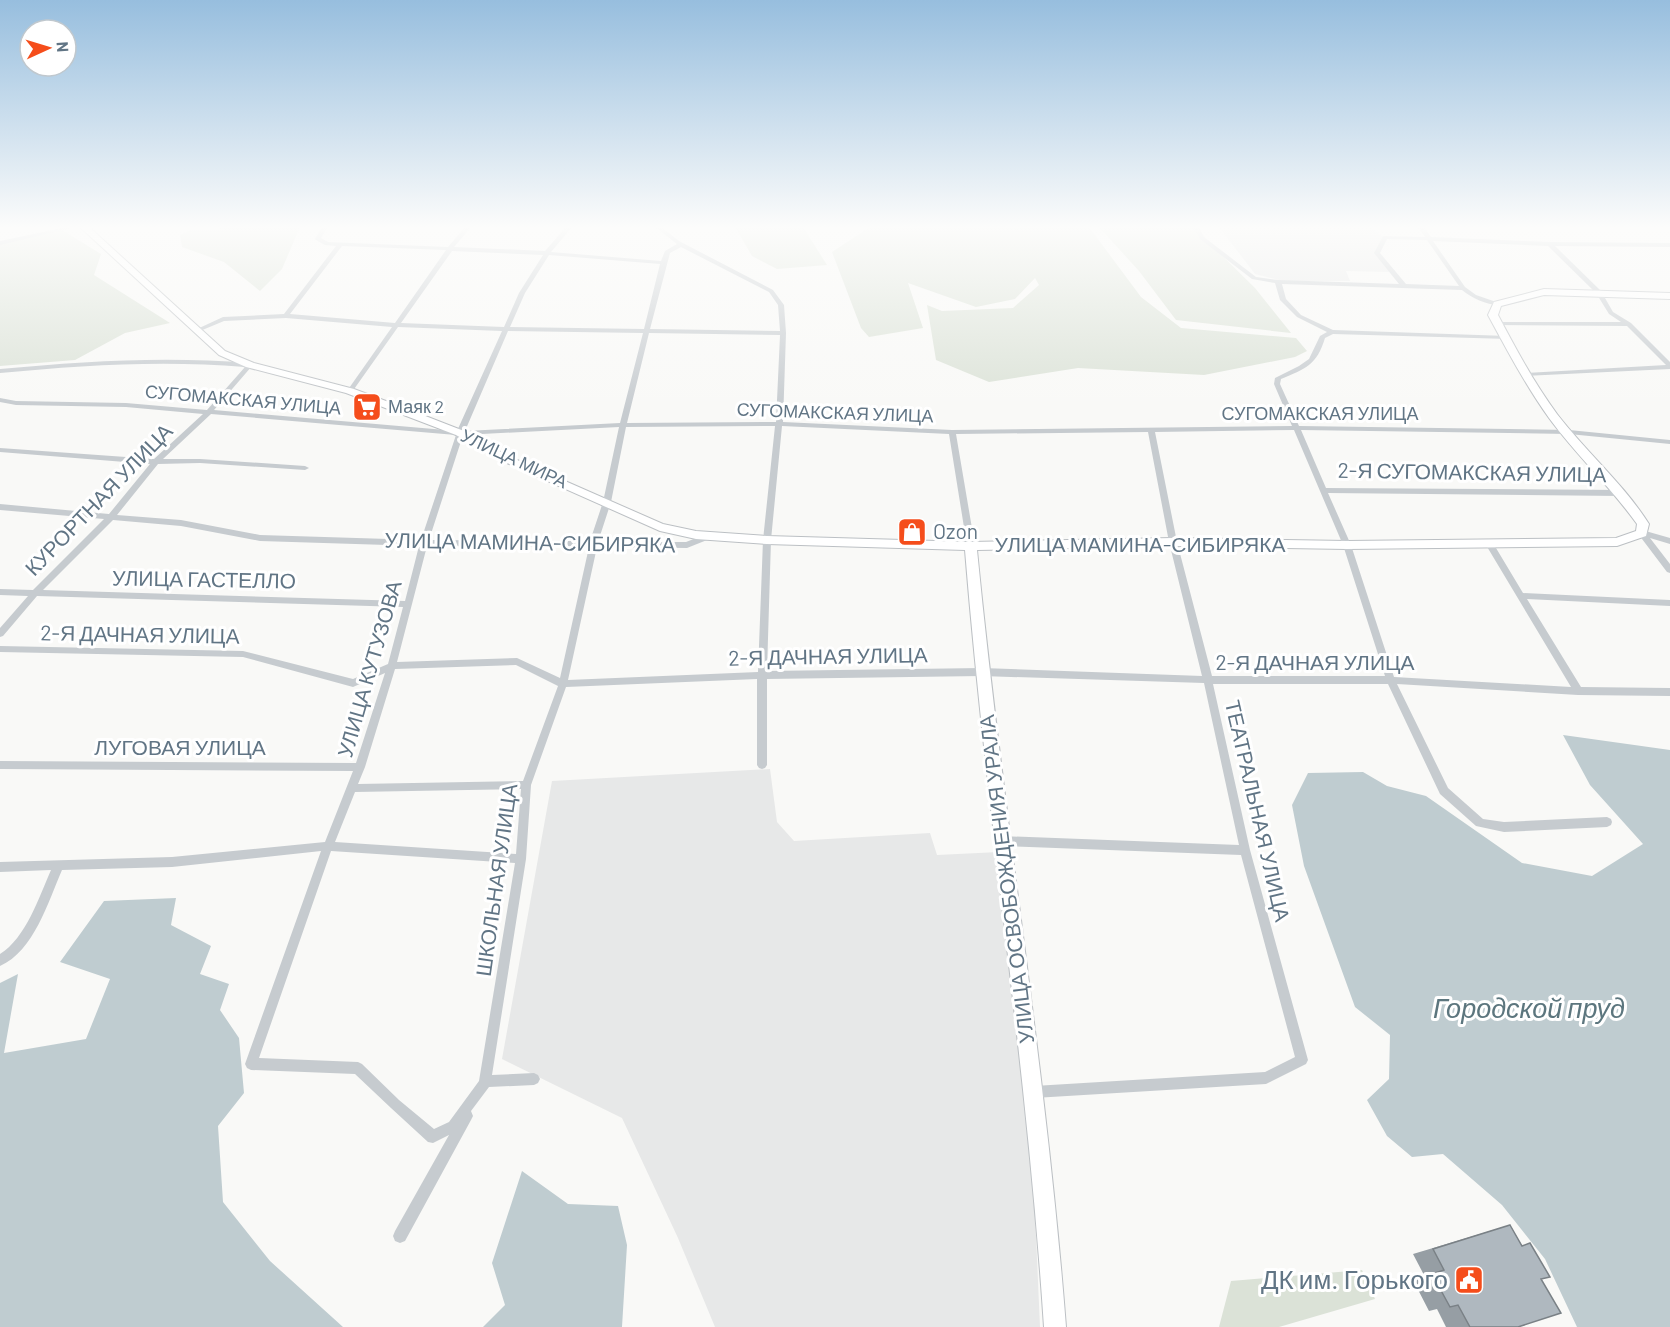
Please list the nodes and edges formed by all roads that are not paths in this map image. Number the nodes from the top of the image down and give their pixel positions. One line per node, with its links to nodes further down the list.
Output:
1 (153, 289): 18 (main road, УЛИЦА МИРА)
2 (306, 289): 13 (street)
3 (422, 289): 16 (street)
4 (525, 289): 17 (street, УЛИЦА КУТУЗОВА)
5 (657, 289): 19 (street, ШКОЛЬНАЯ УЛИЦА)
6 (767, 289): 21 (street)
7 (1280, 289): 20 (street)
8 (1464, 289): 12 (street)
9 (1596, 289): 10 (street)
10 (1599, 292): 11 (main road); 12 (main road); 15 (street)
11 (1670, 296)
12 (1497, 304): 14 (main road)
13 (286, 316): 16 (street); 18 (street)
14 (1499, 324): 15 (street); 22 (main road)
15 (1629, 324): 24 (street)
16 (397, 325): 17 (street); 27 (street)
17 (507, 329): 19 (street); 36 (street, УЛИЦА КУТУЗОВА)
18 (198, 330): 23 (main road, УЛИЦА МИРА)
19 (647, 331): 21 (street); 31 (street, ШКОЛЬНАЯ УЛИЦА)
20 (1332, 332): 22 (street); 32 (street)
21 (783, 333): 30 (street)
22 (1507, 338): 26 (main road)
23 (250, 365): 25 (street); 27 (main road, УЛИЦА МИРА); 29 (street, КУРОРТНАЯ УЛИЦА)
24 (1670, 367): 26 (street)
25 (0, 371)
26 (1526, 375): 35 (main road)
27 (350, 391): 36 (main road, УЛИЦА МИРА)
28 (0, 400): 29 (street, СУГОМАКСКАЯ УЛИЦА)
29 (208, 413): 36 (street, СУГОМАКСКАЯ УЛИЦА); 39 (street, КУРОРТНАЯ УЛИЦА)
30 (779, 424): 31 (street, СУГОМАКСКАЯ УЛИЦА); 34 (street, СУГОМАКСКАЯ УЛИЦА); 48 (street)
31 (623, 425): 36 (street, СУГОМАКСКАЯ УЛИЦА); 43 (street, ШКОЛЬНАЯ УЛИЦА)
32 (1295, 428): 33 (street, СУГОМАКСКАЯ УЛИЦА); 35 (street, СУГОМАКСКАЯ УЛИЦА); 41 (street)
33 (1150, 429): 34 (street, СУГОМАКСКАЯ УЛИЦА); 50 (street, ТЕАТРАЛЬНАЯ УЛИЦА)
34 (952, 432): 55 (street, УЛИЦА ОСВОБОЖДЕНИЯ УРАЛА)
35 (1569, 432): 37 (street, СУГОМАКСКАЯ УЛИЦА); 42 (main road)
36 (460, 433): 43 (main road, УЛИЦА МИРА); 51 (street, УЛИЦА КУТУЗОВА)
37 (1670, 442)
38 (0, 450): 39 (street)
39 (156, 462): 40 (street); 45 (street, КУРОРТНАЯ УЛИЦА)
40 (305, 468)
41 (1322, 490): 42 (street, 2-Я СУГОМАКСКАЯ УЛИЦА); 54 (street)
42 (1621, 493): 46 (main road)
43 (607, 502): 47 (main road, УЛИЦА МИРА); 53 (street, ШКОЛЬНАЯ УЛИЦА)
44 (0, 507): 45 (street, УЛИЦА МАМИНА-СИБИРЯКА)
45 (111, 517): 51 (street, УЛИЦА МАМИНА-СИБИРЯКА); 58 (street, КУРОРТНАЯ УЛИЦА)
46 (1641, 534): 49 (street, УЛИЦА МАМИНА-СИБИРЯКА); 52 (main road, УЛИЦА МАМИНА-СИБИРЯКА); 56 (street)
47 (709, 536): 48 (main road, УЛИЦА МАМИНА-СИБИРЯКА); 53 (street, УЛИЦА МАМИНА-СИБИРЯКА)
48 (767, 540): 55 (main road, УЛИЦА МАМИНА-СИБИРЯКА); 66 (street)
49 (1670, 541)
50 (1173, 542): 54 (main road, УЛИЦА МАМИНА-СИБИРЯКА); 55 (main road, УЛИЦА МАМИНА-СИБИРЯКА); 67 (street, ТЕАТРАЛЬНАЯ УЛИЦА)
51 (424, 543): 53 (street, УЛИЦА МАМИНА-СИБИРЯКА); 61 (street, УЛИЦА КУТУЗОВА)
52 (1490, 544): 54 (main road, УЛИЦА МАМИНА-СИБИРЯКА); 59 (street)
53 (593, 545): 69 (street, ШКОЛЬНАЯ УЛИЦА)
54 (1347, 545): 68 (street)
55 (971, 546): 65 (main road, УЛИЦА ОСВОБОЖДЕНИЯ УРАЛА)
56 (1670, 570)
57 (0, 592): 58 (street, УЛИЦА ГАСТЕЛЛО)
58 (34, 594): 61 (street, УЛИЦА ГАСТЕЛЛО); 62 (street, КУРОРТНАЯ УЛИЦА)
59 (1521, 596): 60 (street); 70 (street)
60 (1670, 603)
61 (407, 604): 64 (street, УЛИЦА КУТУЗОВА)
62 (0, 634)
63 (0, 649): 64 (street, 2-Я ДАЧНАЯ УЛИЦА)
64 (393, 666): 69 (street, 2-Я ДАЧНАЯ УЛИЦА); 74 (street, УЛИЦА КУТУЗОВА)
65 (982, 672): 66 (street, 2-Я ДАЧНАЯ УЛИЦА); 67 (street, 2-Я ДАЧНАЯ УЛИЦА); 78 (main road, УЛИЦА ОСВОБОЖДЕНИЯ УРАЛА)
66 (762, 675): 69 (street, 2-Я ДАЧНАЯ УЛИЦА); 73 (street)
67 (1208, 680): 68 (street, 2-Я ДАЧНАЯ УЛИЦА); 80 (street, ТЕАТРАЛЬНАЯ УЛИЦА)
68 (1391, 680): 70 (street, 2-Я ДАЧНАЯ УЛИЦА); 77 (street)
69 (563, 684): 75 (street, ШКОЛЬНАЯ УЛИЦА)
70 (1578, 691): 71 (street, 2-Я ДАЧНАЯ УЛИЦА)
71 (1670, 692)
72 (0, 765): 74 (street, ЛУГОВАЯ УЛИЦА)
73 (762, 765)
74 (360, 767): 76 (street, УЛИЦА КУТУЗОВА)
75 (526, 785): 76 (street); 81 (street, ШКОЛЬНАЯ УЛИЦА)
76 (352, 788): 79 (street, УЛИЦА КУТУЗОВА)
77 (1606, 822)
78 (1001, 841): 80 (street); 87 (main road, УЛИЦА ОСВОБОЖДЕНИЯ УРАЛА)
79 (327, 846): 81 (street); 83 (street); 86 (street, УЛИЦА КУТУЗОВА)
80 (1245, 850): 87 (street, ТЕАТРАЛЬНАЯ УЛИЦА)
81 (521, 859): 86 (street, ШКОЛЬНАЯ УЛИЦА)
82 (0, 867): 83 (street)
83 (58, 867): 84 (street)
84 (0, 960)
85 (534, 1079): 86 (street)
86 (486, 1081): 88 (street, ШКОЛЬНАЯ УЛИЦА)
87 (1034, 1092): 89 (main road, УЛИЦА ОСВОБОЖДЕНИЯ УРАЛА)
88 (400, 1236)
89 (1055, 1327)

